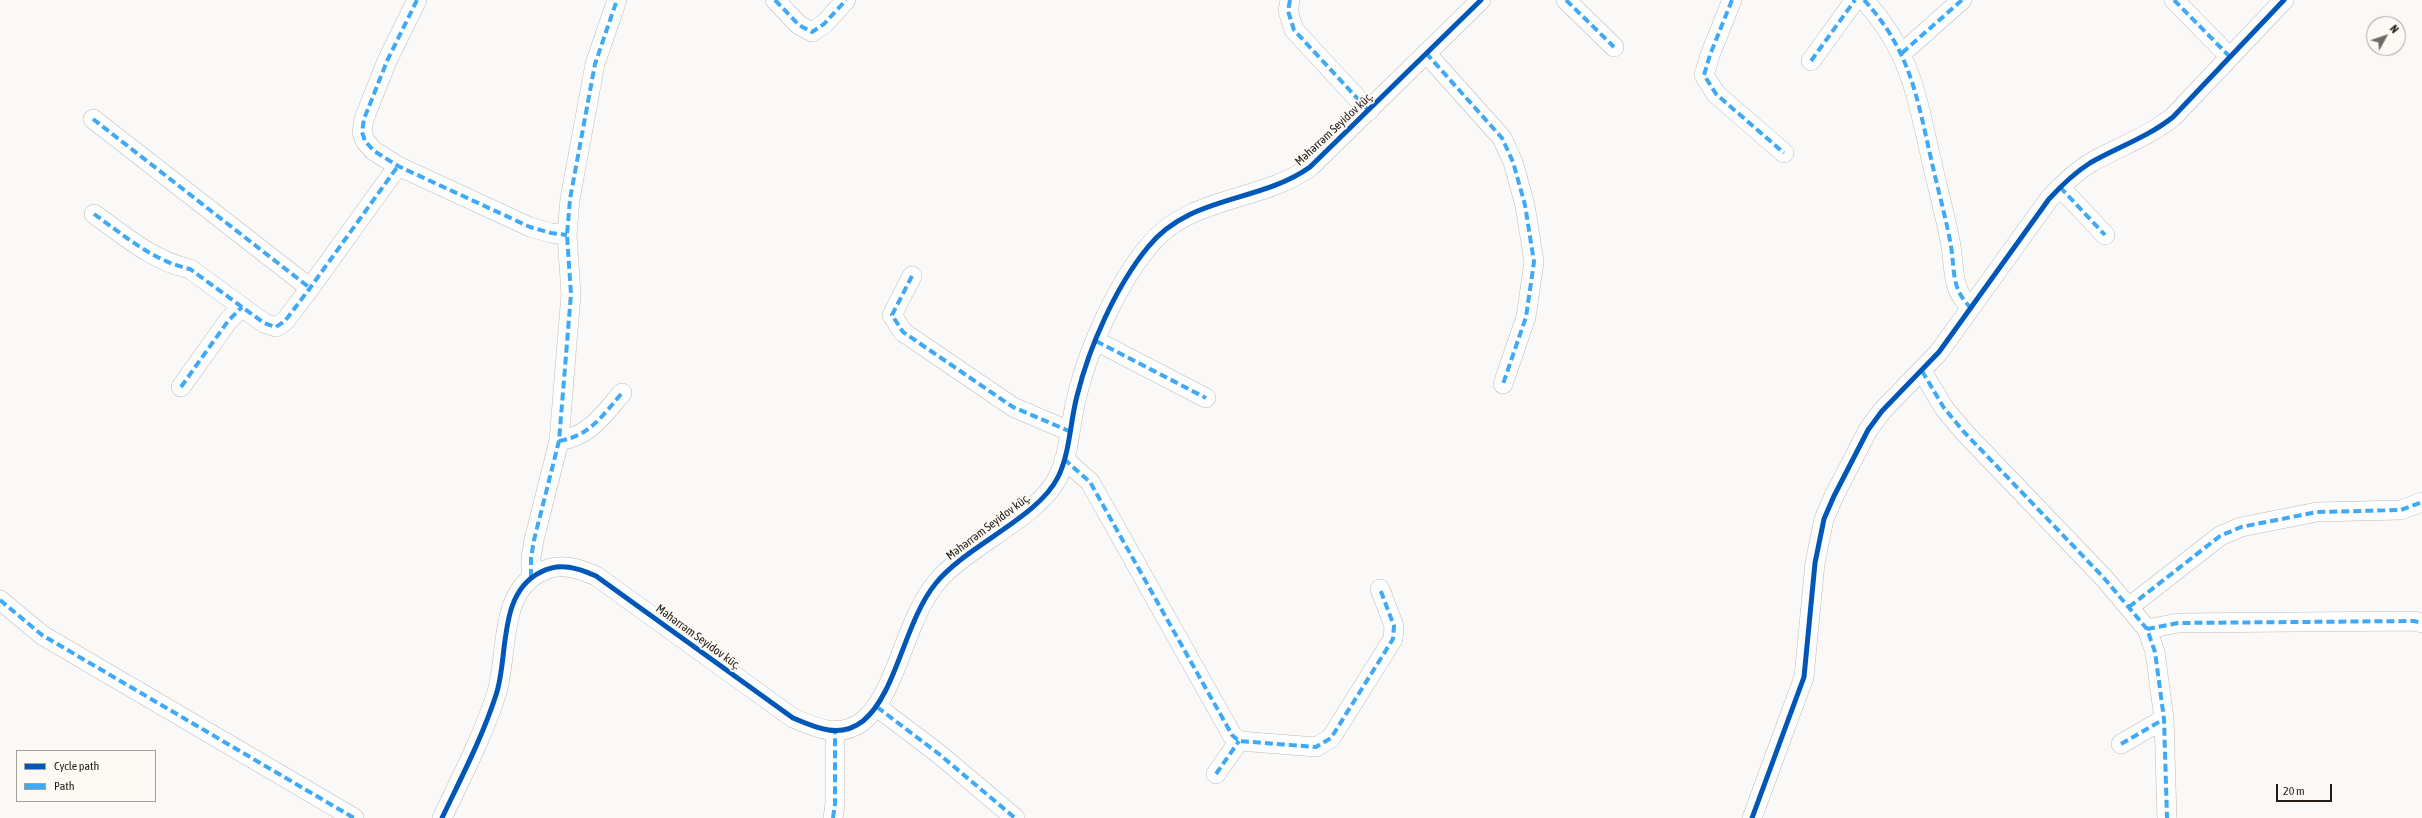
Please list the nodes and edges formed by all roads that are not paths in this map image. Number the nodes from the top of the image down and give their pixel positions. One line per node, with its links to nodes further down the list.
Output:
1 (417, 0): 22 (street)
2 (617, 0): 25 (street)
3 (775, 0): 4 (street)
4 (846, 0)
5 (1290, 0): 19 (street)
6 (1481, 0): 15 (street, Məhərrəm Seyidov küç.)
7 (1566, 0): 14 (street)
8 (1732, 0): 21 (street)
9 (1855, 0): 18 (street)
10 (1864, 0): 16 (street)
11 (1962, 0): 16 (street)
12 (2174, 0): 17 (street)
13 (2284, 0): 17 (street)
14 (1614, 47)
15 (1426, 53): 19 (street, Məhərrəm Seyidov küç.); 33 (street)
16 (1902, 53): 30 (street)
17 (2230, 57): 23 (street)
18 (1811, 61)
19 (1369, 111): 31 (street, Məhərrəm Seyidov küç.)
20 (93, 119): 28 (street)
21 (1784, 153)
22 (398, 166): 25 (street); 28 (street)
23 (2060, 187): 26 (street); 30 (street)
24 (94, 214): 29 (street)
25 (567, 235): 38 (street)
26 (2105, 235)
27 (912, 276): 37 (street)
28 (310, 288): 29 (street)
29 (242, 307): 34 (street)
30 (1970, 307): 32 (street)
31 (1096, 341): 36 (street); 37 (street, Məhərrəm Seyidov küç.)
32 (1922, 371): 44 (street); 57 (street)
33 (1503, 384)
34 (182, 387)
35 (622, 393): 38 (street)
36 (1206, 398)
37 (1069, 431): 39 (street, Məhərrəm Seyidov küç.)
38 (559, 441): 41 (street)
39 (1064, 459): 47 (street, Məhərrəm Seyidov küç.); 50 (street)
40 (2422, 502): 44 (street)
41 (532, 577): 49 (street, Məhərrəm Seyidov küç.); 54 (street, Məhərrəm Seyidov küç.)
42 (1380, 589): 50 (street)
43 (0, 600): 53 (street)
44 (2130, 607): 46 (street)
45 (2422, 623): 46 (street)
46 (2147, 629): 48 (street)
47 (877, 707): 49 (street, Məhərrəm Seyidov küç.); 56 (street)
48 (2164, 719): 51 (street); 58 (street)
49 (835, 732): 55 (street)
50 (1239, 742): 52 (street)
51 (2121, 744)
52 (1216, 774)
53 (354, 818)
54 (442, 818)
55 (833, 818)
56 (1015, 818)
57 (1752, 818)
58 (2167, 818)

